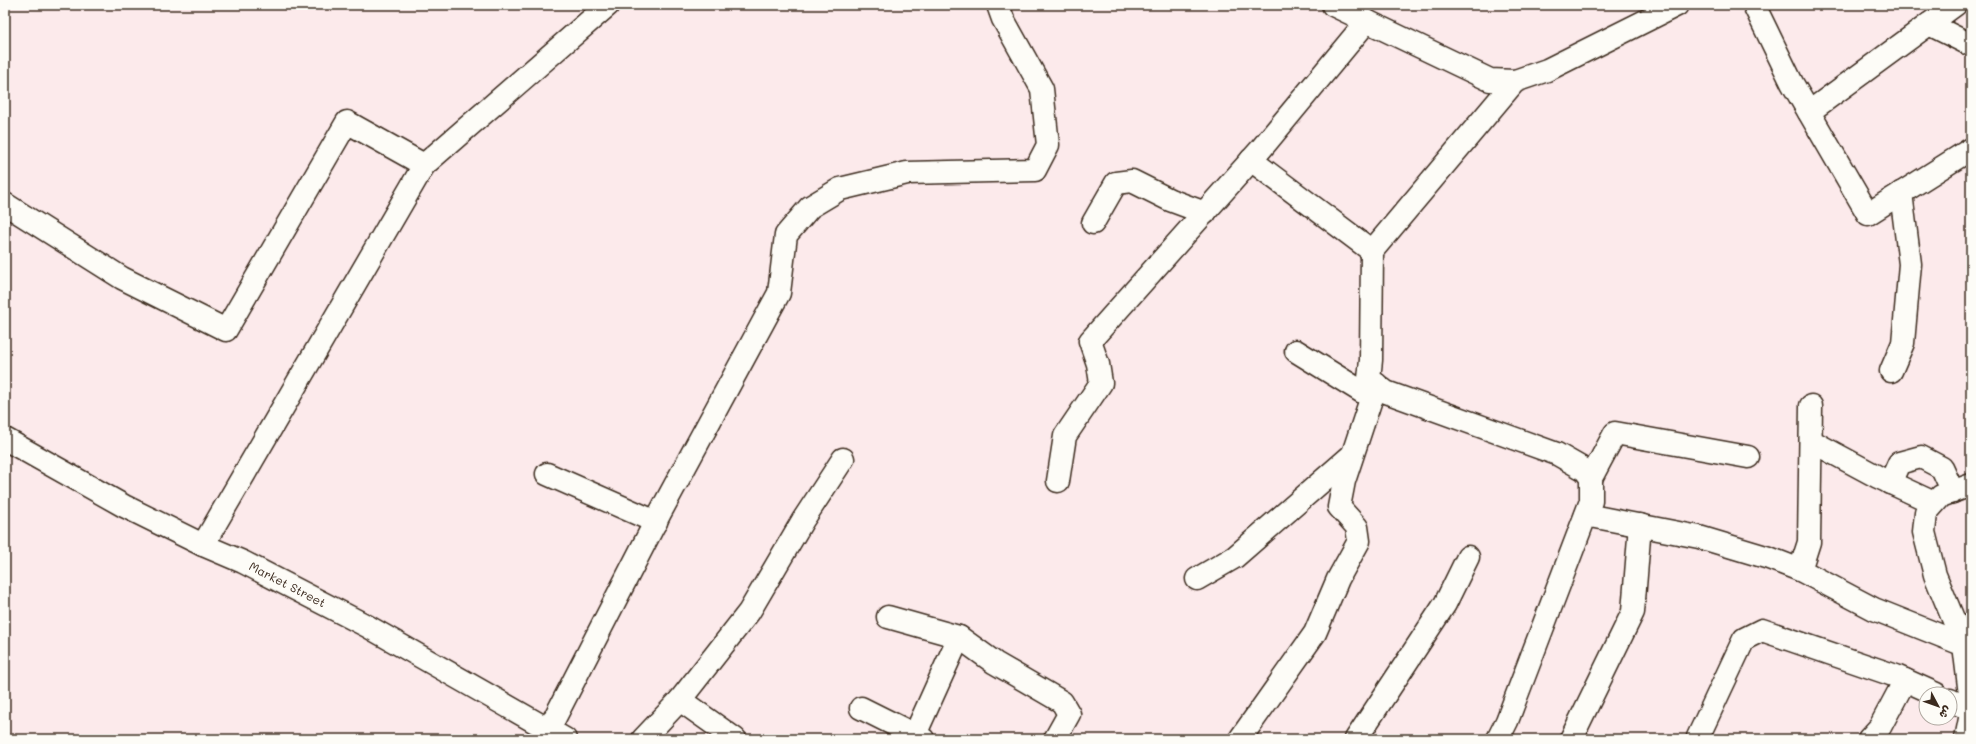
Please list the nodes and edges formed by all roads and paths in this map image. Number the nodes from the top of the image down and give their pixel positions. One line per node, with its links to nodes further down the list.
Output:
1 (608, 5): 14 (street)
2 (998, 5): 36 (street)
3 (1333, 5): 7 (street)
4 (1678, 5): 10 (street)
5 (1754, 5): 11 (street)
6 (1955, 5): 8 (street)
7 (1367, 21): 10 (street); 13 (street)
8 (1929, 24): 9 (street); 11 (street)
9 (1971, 45)
10 (1515, 82): 19 (street)
11 (1809, 112): 15 (street)
12 (1971, 149): 15 (street)
13 (1251, 160): 17 (street); 19 (street)
14 (424, 165): 16 (street); 38 (street)
15 (1901, 193): 21 (street)
16 (5, 204)
17 (1205, 213): 18 (street); 31 (street)
18 (1093, 223)
19 (1372, 251): 22 (street)
20 (1296, 351): 22 (street)
21 (1891, 371)
22 (1374, 391): 26 (street); 30 (street)
23 (1811, 406): 25 (street)
24 (5, 439): 38 (street, Market Street)
25 (1811, 441): 32 (street); 40 (street)
26 (1353, 454): 41 (street); 59 (street)
27 (1748, 457): 30 (street)
28 (843, 459): 47 (street)
29 (547, 474): 36 (street)
30 (1591, 478): 35 (street)
31 (1058, 481)
32 (1890, 482): 33 (street); 34 (street)
33 (1962, 489): 34 (street)
34 (1934, 503): 44 (street)
35 (1586, 515): 37 (street); 56 (street)
36 (656, 522): 53 (street)
37 (1640, 525): 40 (street); 61 (street)
38 (203, 545): 53 (street, Market Street)
39 (1468, 557): 60 (street)
40 (1800, 570): 44 (street)
41 (1197, 579)
42 (888, 617): 43 (street)
43 (959, 637): 54 (street); 55 (street)
44 (1964, 645): 49 (street)
45 (1905, 680): 46 (street); 62 (street); 63 (street)
46 (1918, 686)
47 (680, 700): 57 (street); 58 (street)
48 (1958, 704): 51 (street)
49 (1971, 704)
50 (861, 708): 55 (street)
51 (1971, 710)
52 (1971, 714): 64 (street)
53 (557, 734)
54 (1063, 736)
55 (917, 738)
56 (1500, 738)
57 (643, 739)
58 (735, 739)
59 (1240, 739)
60 (1356, 739)
61 (1571, 739)
62 (1699, 739)
63 (1869, 739)
64 (1966, 739)

